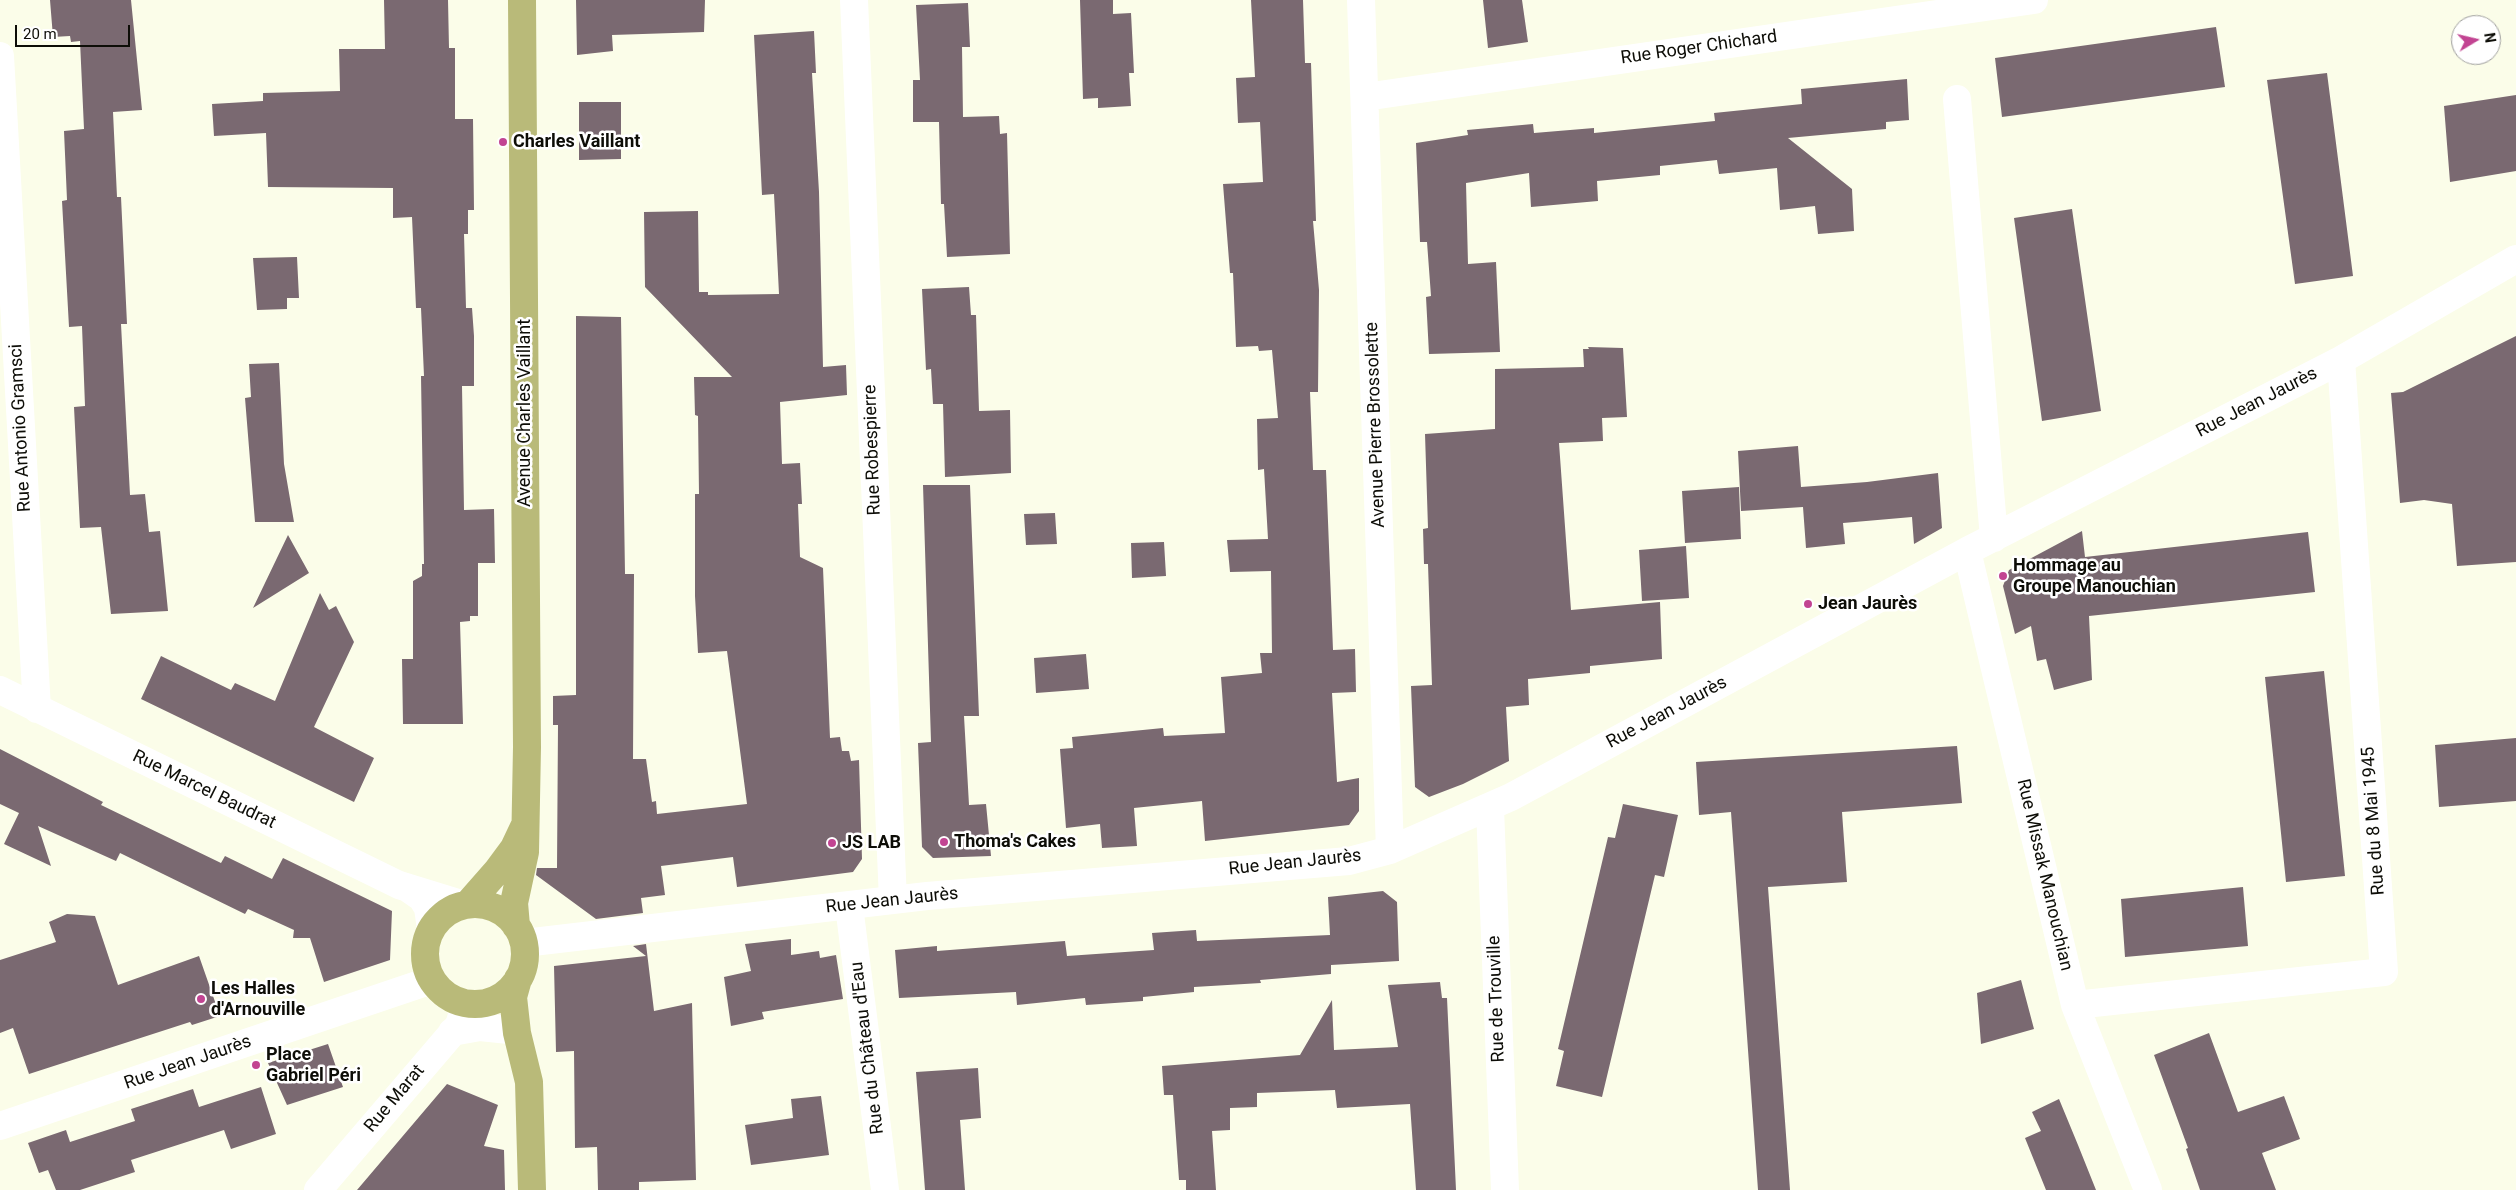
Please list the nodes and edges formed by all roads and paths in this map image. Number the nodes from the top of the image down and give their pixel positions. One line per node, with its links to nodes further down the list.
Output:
1 (522, 0): 15 (main road, Avenue Charles Vaillant)
2 (854, 0): 18 (street, Rue Robespierre)
3 (1361, 0): 6 (street, Avenue Pierre Brossolette)
4 (2034, 0): 6 (street, Rue Roger Chichard)
5 (0, 56): 13 (street, Rue Antonio Gramsci)
6 (1365, 97): 16 (street, Avenue Pierre Brossolette)
7 (1957, 99): 10 (street)
8 (2516, 259): 9 (street, Rue Jean Jaurès)
9 (2341, 360): 10 (street, Rue Jean Jaurès); 26 (street, Rue du 8 Mai 1945)
10 (1994, 538): 11 (street, Rue Jean Jaurès)
11 (1967, 550): 14 (street, Rue Jean Jaurès); 26 (street, Rue Missak Manouchian)
12 (0, 690): 13 (street, Rue Marcel Baudrat)
13 (37, 709): 17 (street, Rue Marcel Baudrat)
14 (1490, 808): 16 (street, Rue Jean Jaurès); 34 (street, Rue de Trouville)
15 (524, 825): 19 (main road, Avenue Charles Vaillant); 22 (main road, Avenue Charles Vaillant)
16 (1390, 850): 18 (street, Rue Jean Jaurès)
17 (409, 889): 19 (street, Rue Marcel Baudrat); 21 (street, Rue Marcel Baudrat)
18 (893, 900): 20 (street, Rue Jean Jaurès)
19 (466, 905): 21 (main road); 22 (main road)
20 (849, 906): 22 (street, Rue Jean Jaurès); 33 (street, Rue du Château d'Eau)
21 (431, 929): 24 (main road)
22 (520, 935): 23 (main road)
23 (518, 979): 25 (main road); 29 (main road)
24 (432, 980): 25 (main road); 30 (street, Rue Jean Jaurès)
25 (473, 1004): 27 (main road); 28 (street, Rue Marat)
26 (2075, 1005): 35 (street, Rue Missak Manouchian)
27 (509, 1030): 28 (street); 29 (main road)
28 (452, 1032): 31 (street, Rue Marat)
29 (522, 1054): 32 (main road)
30 (0, 1126)
31 (318, 1190)
32 (532, 1190)
33 (886, 1190)
34 (1505, 1190)
35 (2148, 1190)

